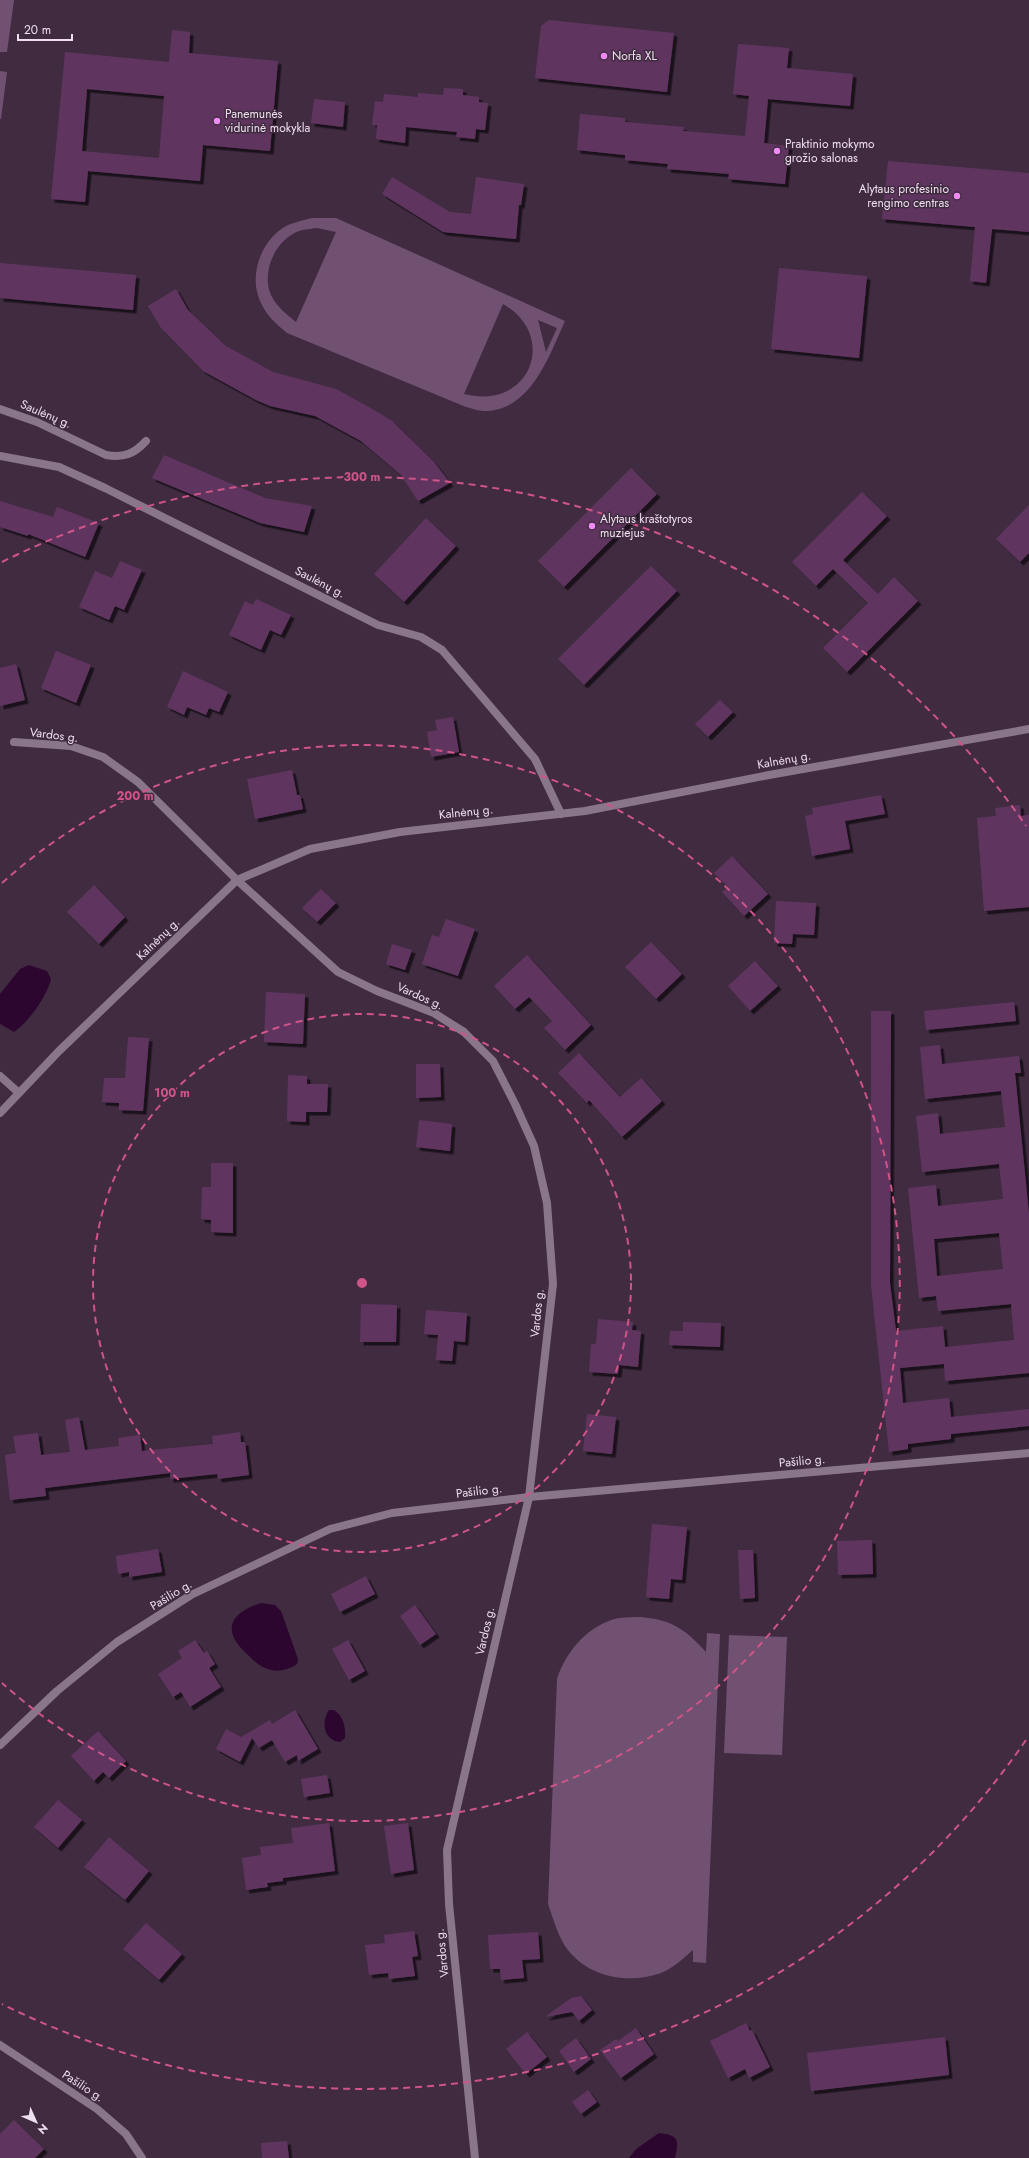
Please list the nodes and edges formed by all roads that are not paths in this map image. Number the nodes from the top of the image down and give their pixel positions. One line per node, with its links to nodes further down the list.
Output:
1 (0, 409): 2 (street, Saulėnų g.)
2 (146, 441)
3 (0, 456): 6 (street, Saulėnų g.)
4 (1029, 729): 6 (street, Kalnėnų g.)
5 (14, 742): 7 (street, Vardos g.)
6 (561, 814): 7 (street, Kalnėnų g.)
7 (237, 880): 9 (street, Kalnėnų g.); 12 (street, Vardos g.)
8 (0, 1076): 9 (street)
9 (19, 1093): 10 (street, Kalnėnų g.)
10 (0, 1113)
11 (1029, 1453): 12 (street, Pašilio g.)
12 (529, 1497): 13 (street, Pašilio g.); 16 (street, Vardos g.)
13 (0, 1745)
14 (0, 2045): 15 (street, Pašilio g.)
15 (142, 2158)
16 (475, 2158)

